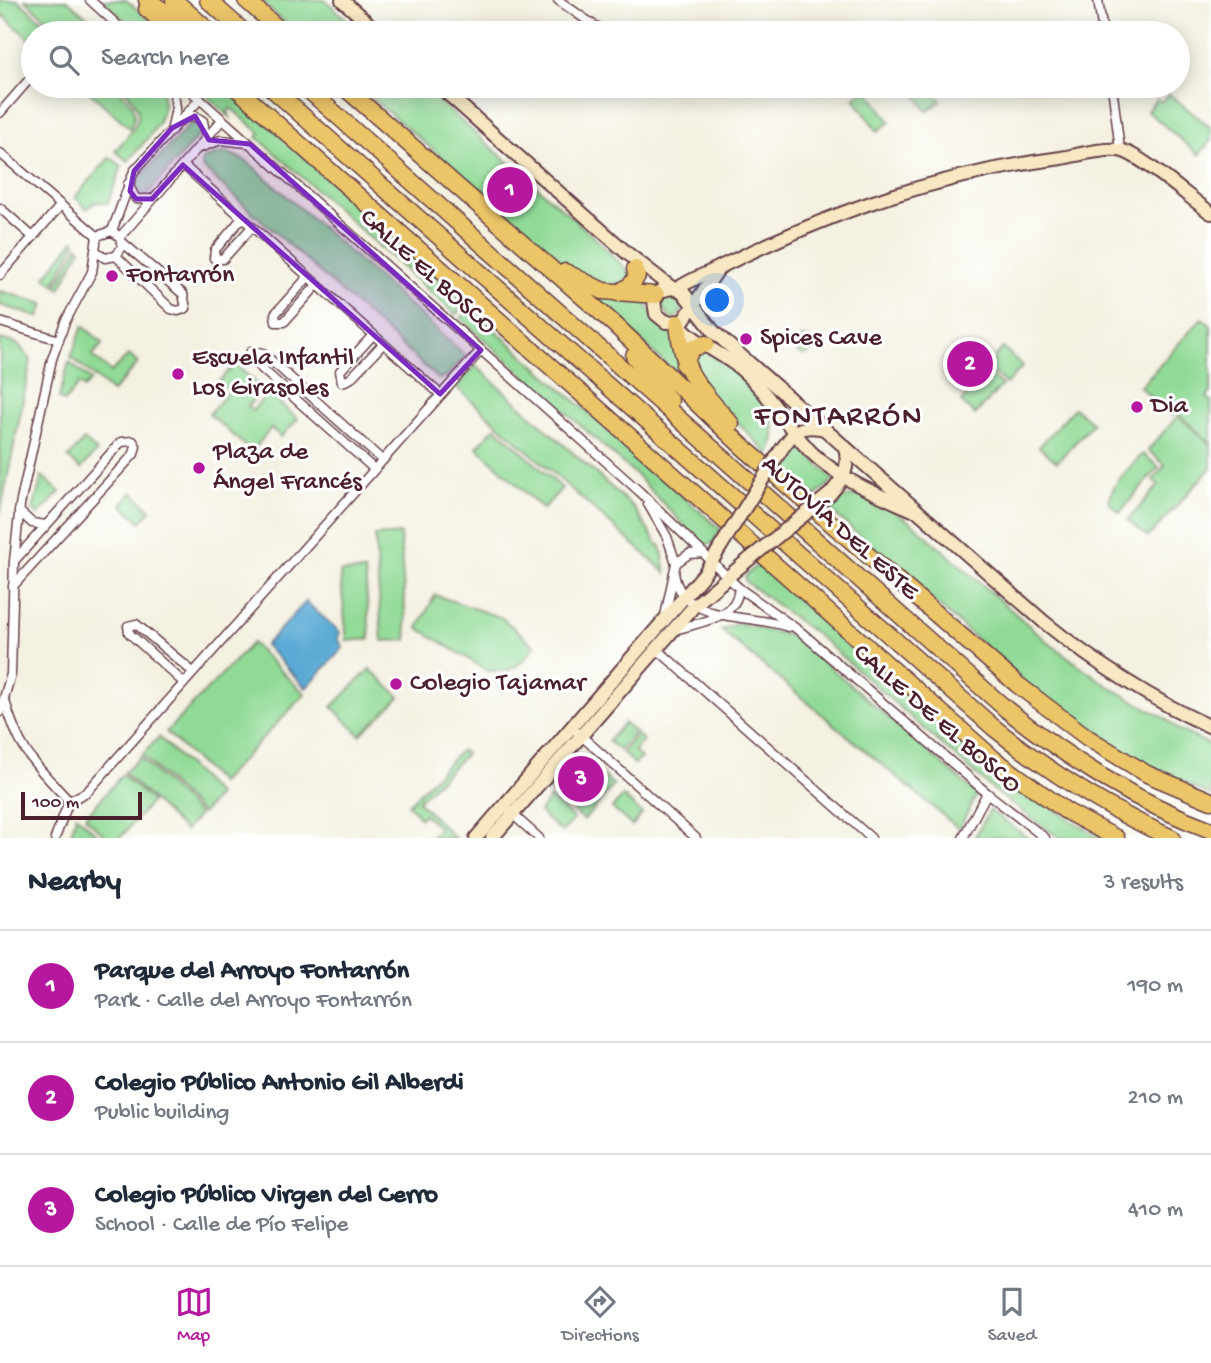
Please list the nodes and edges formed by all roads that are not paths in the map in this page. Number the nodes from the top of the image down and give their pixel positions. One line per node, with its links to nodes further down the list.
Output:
1 (90, 0): 10 (street)
2 (137, 0): 11 (highway)
3 (147, 0): 12 (highway)
4 (174, 0): 13 (highway)
5 (208, 0): 14 (highway)
6 (246, 0): 15 (highway)
7 (342, 0): 16 (street)
8 (558, 0): 17 (street)
9 (1098, 0): 18 (street)
10 (113, 21)
11 (161, 21)
12 (179, 21)
13 (198, 21)
14 (232, 21)
15 (270, 21)
16 (366, 21)
17 (588, 21)
18 (1101, 21)
19 (21, 89): 28 (street)
20 (176, 98): 31 (street)
21 (248, 98): 123 (highway)
22 (282, 98): 124 (highway, AUTOVÍA DEL ESTE)
23 (318, 98): 75 (highway, AUTOVÍA DEL ESTE)
24 (357, 98): 50 (highway)
25 (453, 98): 51 (street)
26 (1114, 98): 35 (street)
27 (200, 99): 29 (street); 30 (street, CALLE EL BOSCO)
28 (0, 113)
29 (181, 119): 31 (street); 32 (street)
30 (222, 120): 32 (street); 33 (street, CALLE EL BOSCO)
31 (172, 128): 38 (street)
32 (206, 139): 34 (street)
33 (250, 144): 34 (street); 71 (street, CALLE EL BOSCO)
34 (197, 149): 37 (street)
35 (1120, 150): 42 (street); 54 (street)
36 (0, 153): 40 (street)
37 (183, 165): 39 (street); 43 (street)
38 (128, 184): 39 (street); 45 (street)
39 (152, 199): 48 (street)
40 (60, 206): 46 (street); 47 (street)
41 (0, 208): 47 (street)
42 (1211, 213)
43 (242, 218): 44 (street); 44 (street)
44 (252, 227): 58 (street)
45 (111, 231): 46 (street); 48 (street)
46 (97, 236): 49 (street)
47 (33, 237): 57 (street)
48 (121, 240): 52 (street); 52 (street)
49 (97, 252): 53 (street); 56 (street)
50 (533, 253): 61 (highway); 62 (highway)
51 (627, 253): 55 (street); 60 (street)
52 (116, 256): 53 (street)
53 (105, 258): 56 (street)
54 (719, 268): 60 (street); 64 (street)
55 (635, 269): 62 (highway); 63 (street)
56 (92, 272): 68 (street)
57 (0, 275)
58 (308, 277): 59 (street); 59 (street)
59 (317, 285): 67 (street)
60 (675, 288): 63 (street); 64 (street)
61 (576, 291): 75 (highway); 85 (highway)
62 (618, 293): 63 (highway)
63 (656, 295): 66 (street)
64 (691, 306): 66 (street); 76 (street)
65 (0, 322): 68 (street)
66 (678, 323): 70 (street); 72 (highway)
67 (373, 335): 69 (street); 69 (street)
68 (59, 340): 87 (street)
69 (383, 344): 73 (street)
70 (706, 344): 72 (highway); 74 (street)
71 (481, 350): 73 (street); 84 (street, CALLE EL BOSCO)
72 (684, 365): 85 (highway)
73 (440, 394): 80 (street)
74 (781, 412): 77 (street); 79 (street)
75 (689, 428): 114 (highway, AUTOVÍA DEL ESTE)
76 (826, 429): 77 (street); 78 (street)
77 (794, 431): 79 (street); 82 (street)
78 (845, 447): 82 (street); 88 (street)
79 (781, 450): 90 (street, bridge)
80 (382, 460): 81 (street); 81 (street)
81 (374, 469): 104 (street)
82 (845, 477): 83 (street); 86 (street)
83 (866, 489): 86 (street); 88 (street)
84 (640, 492): 90 (street, CALLE EL BOSCO); 92 (street, CALLE EL BOSCO)
85 (799, 493): 112 (highway)
86 (830, 494): 94 (street, bridge)
87 (19, 511): 89 (street); 91 (street)
88 (917, 511): 108 (street)
89 (46, 525): 91 (street); 95 (street)
90 (708, 557): 92 (street); 94 (street, CALLE EL BOSCO); 97 (street)
91 (14, 561): 95 (street)
92 (676, 563): 93 (street)
93 (674, 573): 97 (street); 100 (street)
94 (728, 576): 96 (street, CALLE DE EL BOSCO); 98 (street)
95 (13, 586): 106 (street)
96 (739, 588): 99 (street); 102 (street, CALLE DE EL BOSCO)
97 (685, 596): 98 (street); 100 (street)
98 (695, 606): 99 (street, CALLE DE EL BOSCO); 101 (street)
99 (728, 614): 101 (street); 102 (street, CALLE DE EL BOSCO)
100 (664, 621): 109 (street)
101 (673, 631): 103 (street)
102 (801, 632): 110 (street, CALLE DE EL BOSCO)
103 (660, 652): 109 (street); 120 (street)
104 (193, 672): 105 (street); 105 (street)
105 (184, 683): 111 (street)
106 (5, 701): 107 (street); 111 (street)
107 (0, 712)
108 (1211, 727)
109 (576, 731): 113 (street); 119 (street)
110 (987, 793): 121 (street); 122 (street, CALLE DE EL BOSCO)
111 (69, 801): 115 (street)
112 (1211, 801)
113 (508, 810): 116 (street); 117 (street); 118 (street)
114 (1211, 830)
115 (55, 838)
116 (476, 838)
117 (492, 838)
118 (539, 838)
119 (696, 838)
120 (871, 838)
121 (963, 838)
122 (1045, 838)
123 (1116, 838)
124 (1172, 838)

